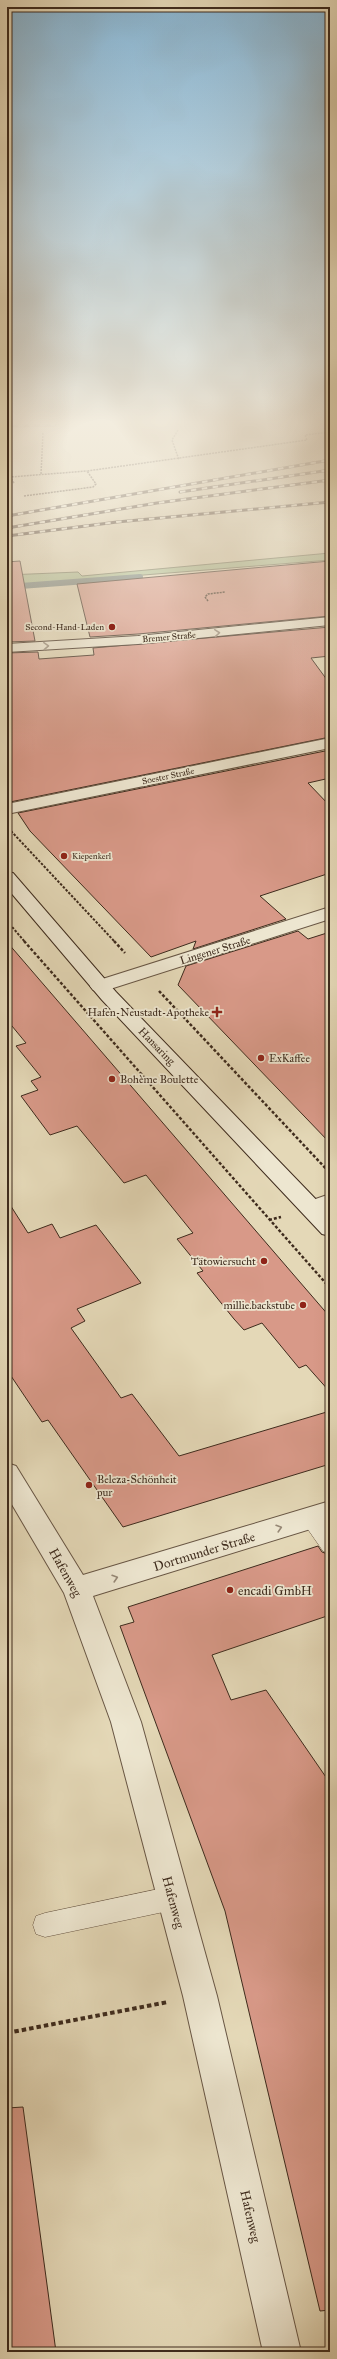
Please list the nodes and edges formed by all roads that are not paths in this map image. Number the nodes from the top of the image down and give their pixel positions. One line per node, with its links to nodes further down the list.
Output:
1 (330, 621): 2 (street, Bremer Straße, one-way to 1)
2 (7, 648)
3 (330, 743): 4 (street, Soester Straße)
4 (7, 809)
5 (7, 876): 7 (street, Hansaring)
6 (330, 913): 7 (street, Lingener Straße)
7 (100, 986): 8 (street, Hansaring)
8 (321, 1205): 9 (street, Hansaring)
9 (330, 1228)
10 (7, 1473): 13 (street, Hafenweg)
11 (320, 1515): 12 (lane); 13 (street, Dortmunder Straße, one-way to 11)
12 (330, 1545)
13 (77, 1589): 14 (street, Hafenweg)
14 (173, 1898): 15 (lane); 16 (street, Hafenweg)
15 (45, 1925)
16 (282, 2352)

